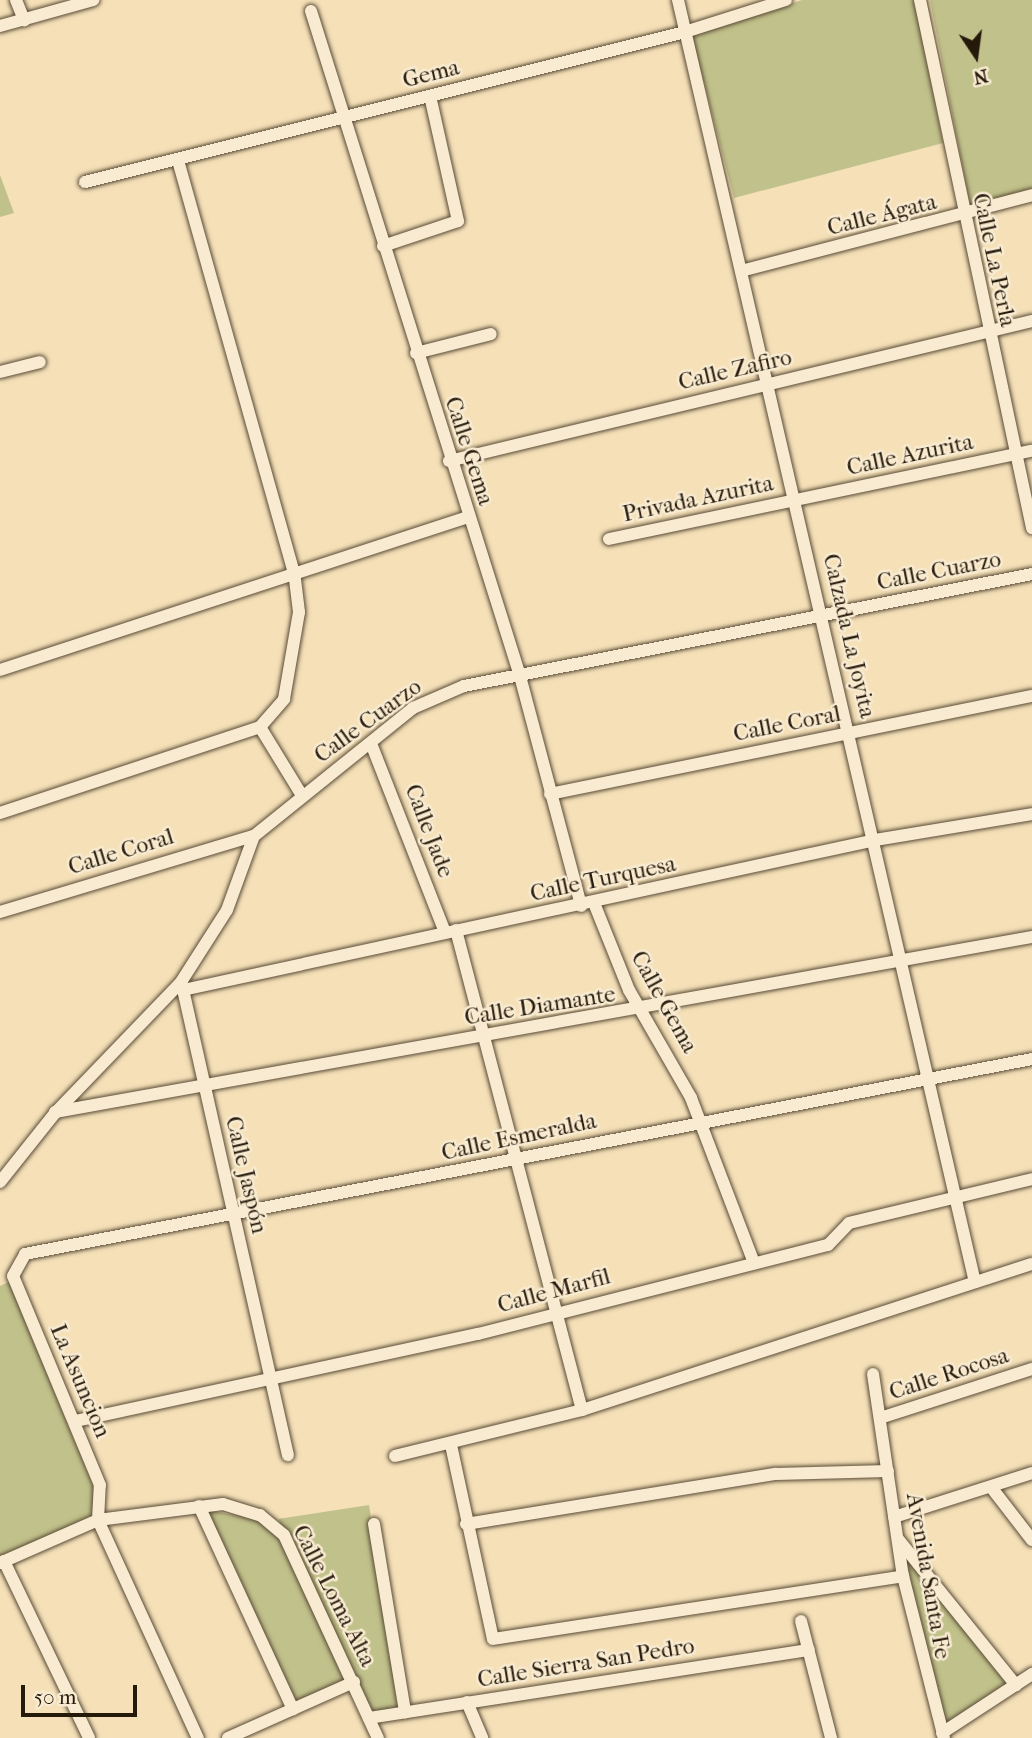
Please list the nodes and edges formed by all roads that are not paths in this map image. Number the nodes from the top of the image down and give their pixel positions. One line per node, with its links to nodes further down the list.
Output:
1 (16, 0): 7 (street)
2 (93, 0): 7 (street)
3 (678, 0): 9 (street, Calzada La Joyita)
4 (786, 0): 9 (street, Gema)
5 (920, 0): 15 (street, Calle La Perla)
6 (311, 11): 11 (street, Calle Gema)
7 (24, 20): 8 (street)
8 (0, 26)
9 (685, 32): 10 (street, Gema); 17 (street, Calzada La Joyita)
10 (429, 96): 11 (street, Gema); 16 (street)
11 (344, 118): 12 (street, Gema); 16 (street, Calle Gema)
12 (178, 159): 13 (street, Gema); 32 (street)
13 (85, 182)
14 (1032, 195): 15 (street, Calle Ágata)
15 (962, 216): 17 (street, Calle Ágata); 19 (street, Calle La Perla)
16 (383, 246): 21 (street, Calle Gema)
17 (741, 271): 24 (street, Calzada La Joyita)
18 (1032, 321): 19 (street, Calle Zafiro)
19 (988, 332): 24 (street, Calle Zafiro); 26 (street, Calle La Perla)
20 (491, 334): 21 (street)
21 (416, 353): 27 (street, Calle Gema)
22 (40, 362): 23 (street)
23 (0, 372)
24 (769, 384): 27 (street, Calle Zafiro); 28 (street, Calzada La Joyita)
25 (1032, 451): 26 (street, Calle Azurita)
26 (1015, 454): 28 (street, Calle Azurita); 30 (street, Calle La Perla)
27 (449, 461): 29 (street, Calle Gema)
28 (796, 499): 31 (street, Privada Azurita); 34 (street, Calzada La Joyita)
29 (468, 517): 32 (street); 36 (street, Calle Gema)
30 (1032, 528)
31 (609, 539)
32 (294, 573): 35 (street); 38 (street)
33 (1032, 574): 34 (street, Calle Cuarzo)
34 (823, 615): 36 (street, Calle Cuarzo); 39 (street, Calzada La Joyita)
35 (0, 670)
36 (520, 676): 40 (street, Calle Cuarzo); 42 (street, Calle Gema)
37 (1032, 696): 39 (street, Calle Coral)
38 (260, 727): 41 (street); 43 (street)
39 (850, 733): 42 (street, Calle Coral); 46 (street, Calzada La Joyita)
40 (372, 746): 41 (street, Calle Cuarzo); 50 (street, Calle Jade)
41 (301, 794): 45 (street, Calle Cuarzo)
42 (550, 794): 48 (street, Calle Gema)
43 (0, 813)
44 (1032, 814): 46 (street, Calle Turquesa)
45 (254, 836): 49 (street, Calle Coral); 53 (street, Calle Cuarzo)
46 (875, 840): 47 (street, Calle Turquesa); 52 (street, Calzada La Joyita)
47 (594, 903): 48 (street, Calle Turquesa); 54 (street, Calle Gema)
48 (581, 906): 50 (street, Calle Turquesa)
49 (0, 912)
50 (450, 931): 53 (street, Calle Turquesa); 55 (street, Calle Jade)
51 (1032, 937): 52 (street, Calle Diamante)
52 (904, 963): 54 (street, Calle Diamante); 57 (street, Calzada La Joyita)
53 (182, 986): 58 (street, Calle Jaspón); 59 (street, Calle Cuarzo)
54 (644, 1012): 55 (street, Calle Diamante); 60 (street, Calle Gema)
55 (485, 1035): 58 (street, Calle Diamante); 62 (street, Calle Jade)
56 (1032, 1059): 57 (street, Calle Esmeralda)
57 (930, 1077): 60 (street, Calle Esmeralda); 66 (street, Calzada La Joyita)
58 (205, 1090): 59 (street, Calle Diamante); 67 (street, Calle Jaspón)
59 (55, 1112): 61 (street, Calle Cuarzo)
60 (700, 1120): 62 (street, Calle Esmeralda); 68 (street, Calle Gema)
61 (13, 1161): 63 (street); 65 (street, Calle Cuarzo)
62 (514, 1161): 67 (street, Calle Esmeralda); 73 (street, Calle Jade)
63 (0, 1166)
64 (1032, 1179): 66 (street, Calle Marfil)
65 (0, 1182)
66 (957, 1196): 68 (street, Calle Marfil); 72 (street, Calzada La Joyita)
67 (234, 1217): 70 (street, Calle Esmeralda); 76 (street, Calle Jaspón)
68 (754, 1263): 73 (street, Calle Marfil)
69 (1032, 1264): 72 (street)
70 (13, 1276): 71 (street); 79 (street, La Asuncion)
71 (0, 1281)
72 (975, 1282): 77 (street)
73 (555, 1311): 76 (street, Calle Marfil); 77 (street, Calle Jade)
74 (1032, 1369): 78 (street, Calle Rocosa)
75 (873, 1374): 78 (street, Avenida Santa Fe)
76 (270, 1377): 79 (street, Calle Marfil); 81 (street, Calle Jaspón)
77 (582, 1410): 80 (street)
78 (880, 1419): 83 (street, Avenida Santa Fe)
79 (75, 1421): 88 (street, La Asuncion)
80 (451, 1445): 82 (street); 90 (street)
81 (288, 1455)
82 (395, 1456)
83 (888, 1471): 87 (street, Avenida Santa Fe); 90 (street)
84 (1032, 1474): 85 (street)
85 (990, 1486): 87 (street); 92 (street)
86 (199, 1506): 88 (street, Calle Loma Alta); 98 (street, Calle Loma Alta); 101 (street)
87 (894, 1517): 91 (street, Avenida Santa Fe)
88 (98, 1520): 93 (street, Calle Loma Alta); 106 (street)
89 (374, 1524): 102 (street)
90 (466, 1524): 94 (street, Calle Sierra San Pedro)
91 (898, 1539): 94 (street, Avenida Santa Fe); 99 (street)
92 (1032, 1540)
93 (2, 1562): 105 (street)
94 (903, 1576): 104 (street, Avenida Santa Fe)
95 (801, 1621): 96 (street)
96 (809, 1650): 100 (street, Calle Sierra San Pedro); 110 (street)
97 (1032, 1674): 99 (street)
98 (354, 1682): 101 (street); 103 (street, Calle Loma Alta)
99 (1016, 1685): 104 (street)
100 (467, 1702): 102 (street, Calle Sierra San Pedro); 109 (street)
101 (293, 1709): 107 (street)
102 (405, 1712): 103 (street, Calle Sierra San Pedro)
103 (369, 1718): 108 (street, Calle Loma Alta)
104 (943, 1736)
105 (89, 1738)
106 (198, 1738)
107 (228, 1738)
108 (378, 1738)
109 (482, 1738)
110 (831, 1738)

